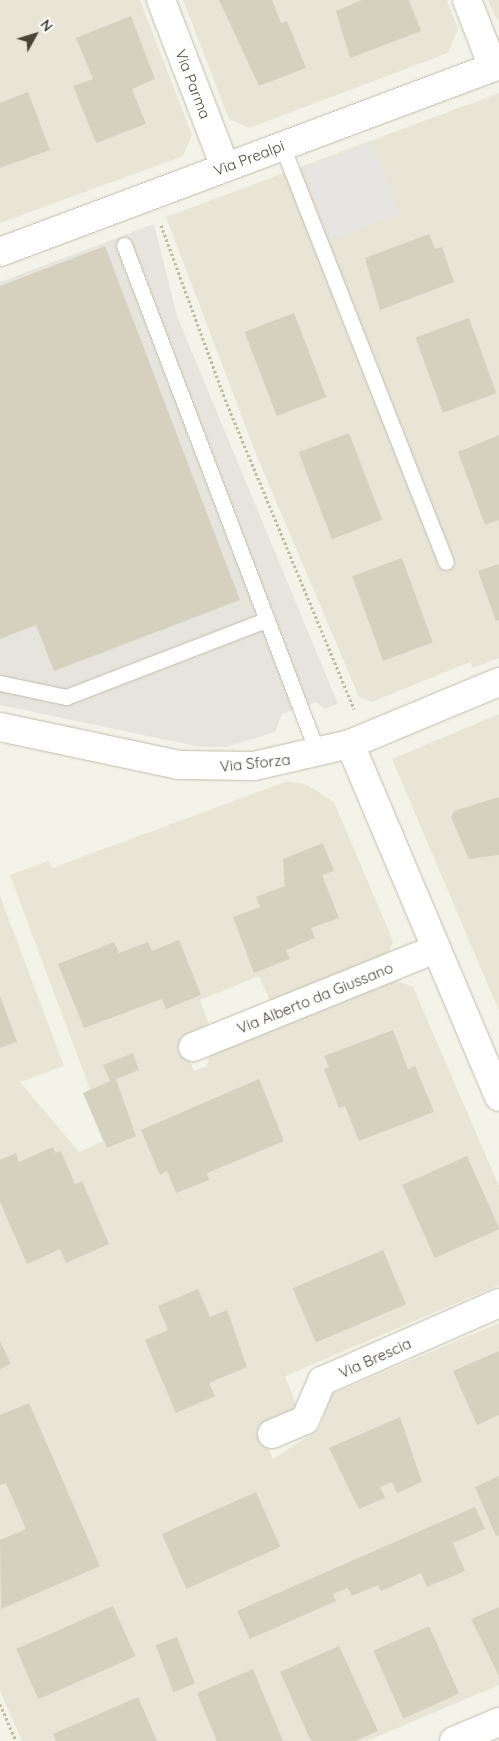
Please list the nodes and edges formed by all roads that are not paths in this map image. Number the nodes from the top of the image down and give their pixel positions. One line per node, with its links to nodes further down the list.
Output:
1 (161, 0): 5 (street, Via Parma)
2 (466, 0): 3 (street)
3 (496, 66): 4 (street, Via Prealpi)
4 (282, 146): 5 (street, Via Prealpi); 8 (lane)
5 (225, 167): 7 (street, Via Prealpi)
6 (124, 246): 9 (lane)
7 (0, 252)
8 (446, 562)
9 (266, 620): 11 (lane); 14 (lane)
10 (499, 682): 13 (street, Via Sforza)
11 (0, 683)
12 (0, 727): 14 (street, Via Sforza)
13 (358, 741): 14 (street, Via Sforza); 15 (street)
14 (318, 754)
15 (436, 949): 16 (street, Via Alberto da Giussano); 17 (street)
16 (193, 1047)
17 (499, 1097)
18 (499, 1303): 19 (street, Via Brescia)
19 (272, 1434)
20 (499, 1722): 21 (street)
21 (454, 1741)

